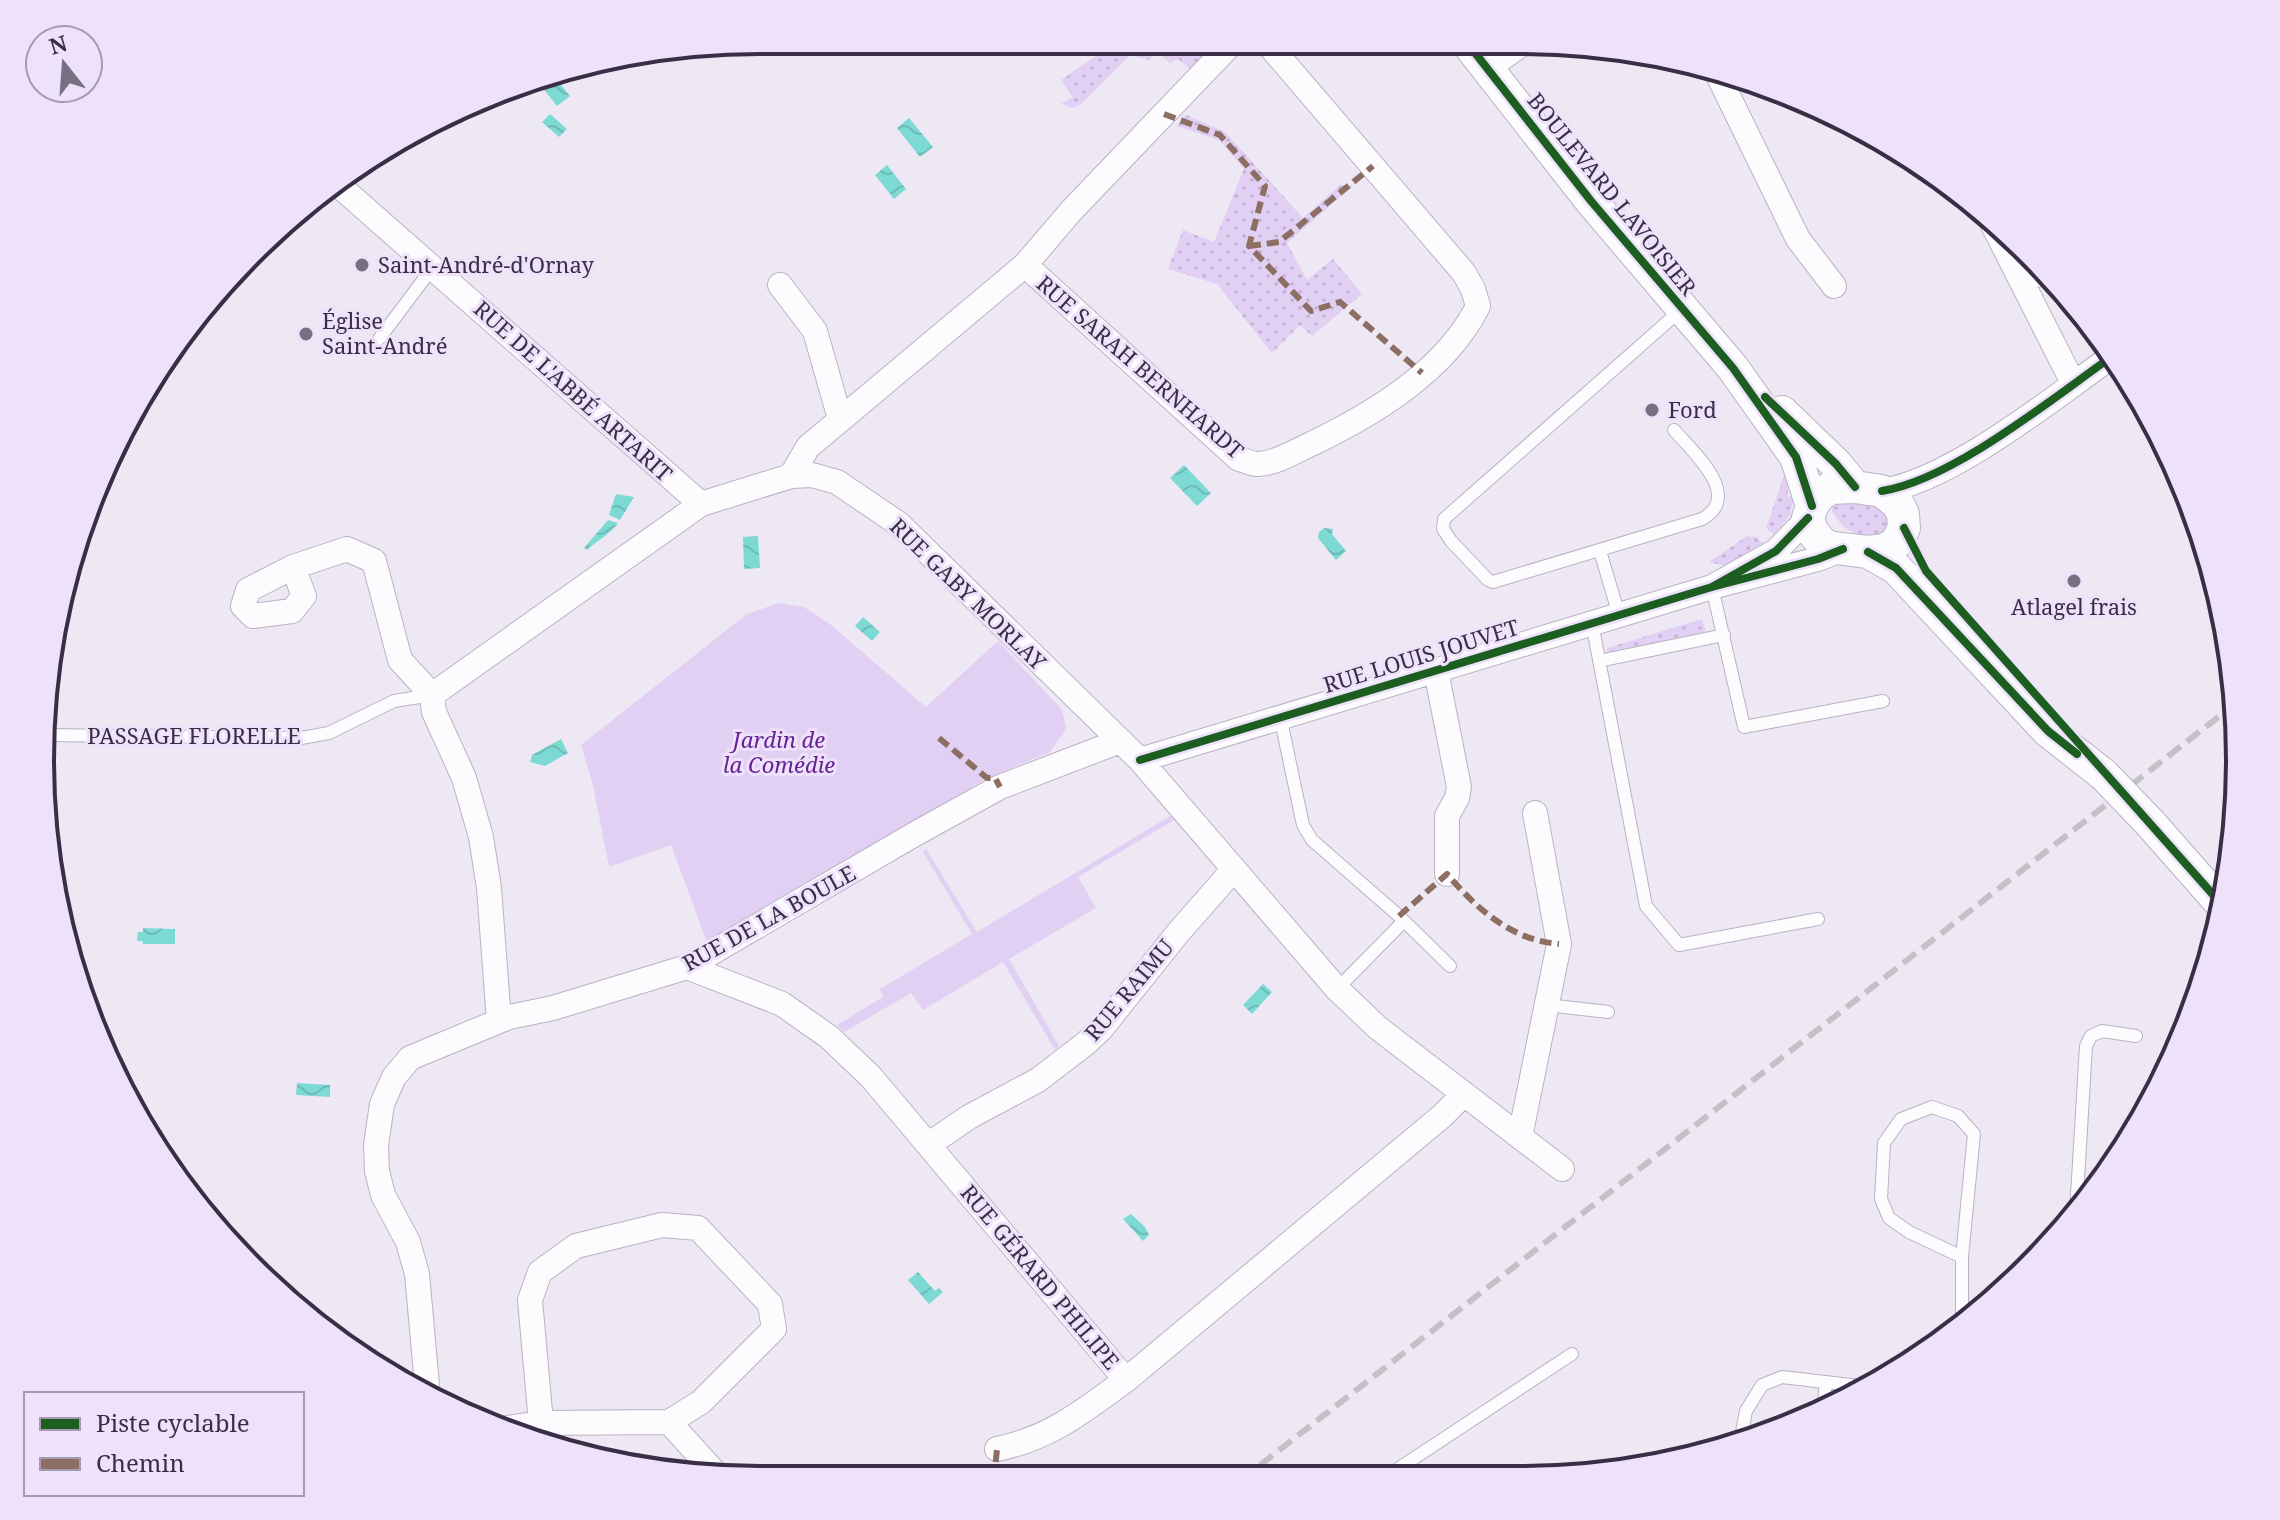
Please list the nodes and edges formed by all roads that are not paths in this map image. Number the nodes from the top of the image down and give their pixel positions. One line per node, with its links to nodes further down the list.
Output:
1 (1221, 54): 9 (street, RUE SARAH BERNHARDT)
2 (1277, 54): 9 (street, RUE SARAH BERNHARDT)
3 (1476, 54): 5 (main road, BOULEVARD LAVOISIER)
4 (1508, 54): 5 (street)
5 (1487, 69): 15 (main road, BOULEVARD LAVOISIER)
6 (1722, 84): 14 (street)
7 (344, 190): 10 (street, RUE DE L'ABBÉ ARTARIT)
8 (2004, 247): 12 (street)
9 (1025, 265): 20 (street, RUE SARAH BERNHARDT)
10 (433, 267): 16 (lane); 23 (street, RUE DE L'ABBÉ ARTARIT)
11 (2033, 276): 12 (street)
12 (2022, 282): 19 (street)
13 (780, 285): 20 (street)
14 (1834, 286)
15 (1682, 309): 18 (main road, BOULEVARD LAVOISIER); 26 (lane)
16 (379, 339)
17 (2103, 362): 19 (street)
18 (1733, 368): 24 (main road, BOULEVARD LAVOISIER); 25 (main road, BOULEVARD LAVOISIER)
19 (2073, 383): 24 (street)
20 (840, 419): 22 (street, RUE SARAH BERNHARDT)
21 (1674, 430): 26 (lane)
22 (791, 476): 23 (street, RUE GABY MORLAY); 39 (street, RUE GABY MORLAY)
23 (701, 504): 35 (street, RUE GABY MORLAY)
24 (1886, 505): 25 (main road); 27 (main road); 41 (main road, BOULEVARD LAVOISIER)
25 (1810, 512): 27 (main road, BOULEVARD LAVOISIER); 29 (street, RUE LOUIS JOUVET)
26 (1600, 551): 30 (lane)
27 (1855, 551): 29 (street, RUE LOUIS JOUVET); 41 (main road, BOULEVARD LAVOISIER)
28 (293, 567): 35 (street)
29 (1712, 587): 30 (street, RUE LOUIS JOUVET); 32 (lane)
30 (1619, 615): 31 (street, RUE LOUIS JOUVET)
31 (1592, 623): 33 (lane); 34 (street, RUE LOUIS JOUVET)
32 (1724, 635): 33 (lane); 36 (lane)
33 (1599, 661): 46 (lane)
34 (1436, 671): 37 (street, RUE LOUIS JOUVET); 44 (street)
35 (432, 695): 38 (lane, PASSAGE FLORELLE); 53 (street)
36 (1883, 701)
37 (1280, 716): 40 (street, RUE LOUIS JOUVET); 47 (lane)
38 (55, 735)
39 (1120, 741): 40 (street); 49 (street, RUE DE LA BOULE)
40 (1140, 760): 43 (street)
41 (2104, 775): 45 (main road, BOULEVARD LAVOISIER, bridge)
42 (1535, 813): 51 (street)
43 (1234, 869): 50 (street); 57 (street, RUE RAIMU)
44 (1447, 874)
45 (2213, 894)
46 (1818, 919)
47 (1404, 921): 48 (lane); 50 (lane)
48 (1450, 966)
49 (687, 967): 53 (street, RUE DE LA BOULE); 57 (street, RUE GÉRARD PHILIPE)
50 (1337, 989): 55 (street)
51 (1547, 1005): 52 (lane); 56 (street)
52 (1608, 1012)
53 (499, 1021): 64 (street, RUE DE LA BOULE)
54 (2136, 1036): 59 (lane)
55 (1463, 1095): 56 (street); 63 (street, RUE GÉRARD PHILIPE)
56 (1520, 1137): 58 (street)
57 (928, 1145): 63 (street, RUE GÉRARD PHILIPE)
58 (1562, 1169)
59 (2077, 1193)
60 (1962, 1257): 60 (lane); 61 (lane)
61 (1962, 1310)
62 (1572, 1354): 74 (lane)
63 (1126, 1380): 72 (street)
64 (427, 1382)
65 (1826, 1382): 66 (lane); 67 (lane); 71 (lane)
66 (1848, 1385)
67 (1825, 1396)
68 (669, 1422): 69 (street); 69 (street); 73 (street)
69 (541, 1423): 70 (street)
70 (524, 1425)
71 (1742, 1430)
72 (997, 1449)
73 (707, 1463)
74 (1402, 1466)

